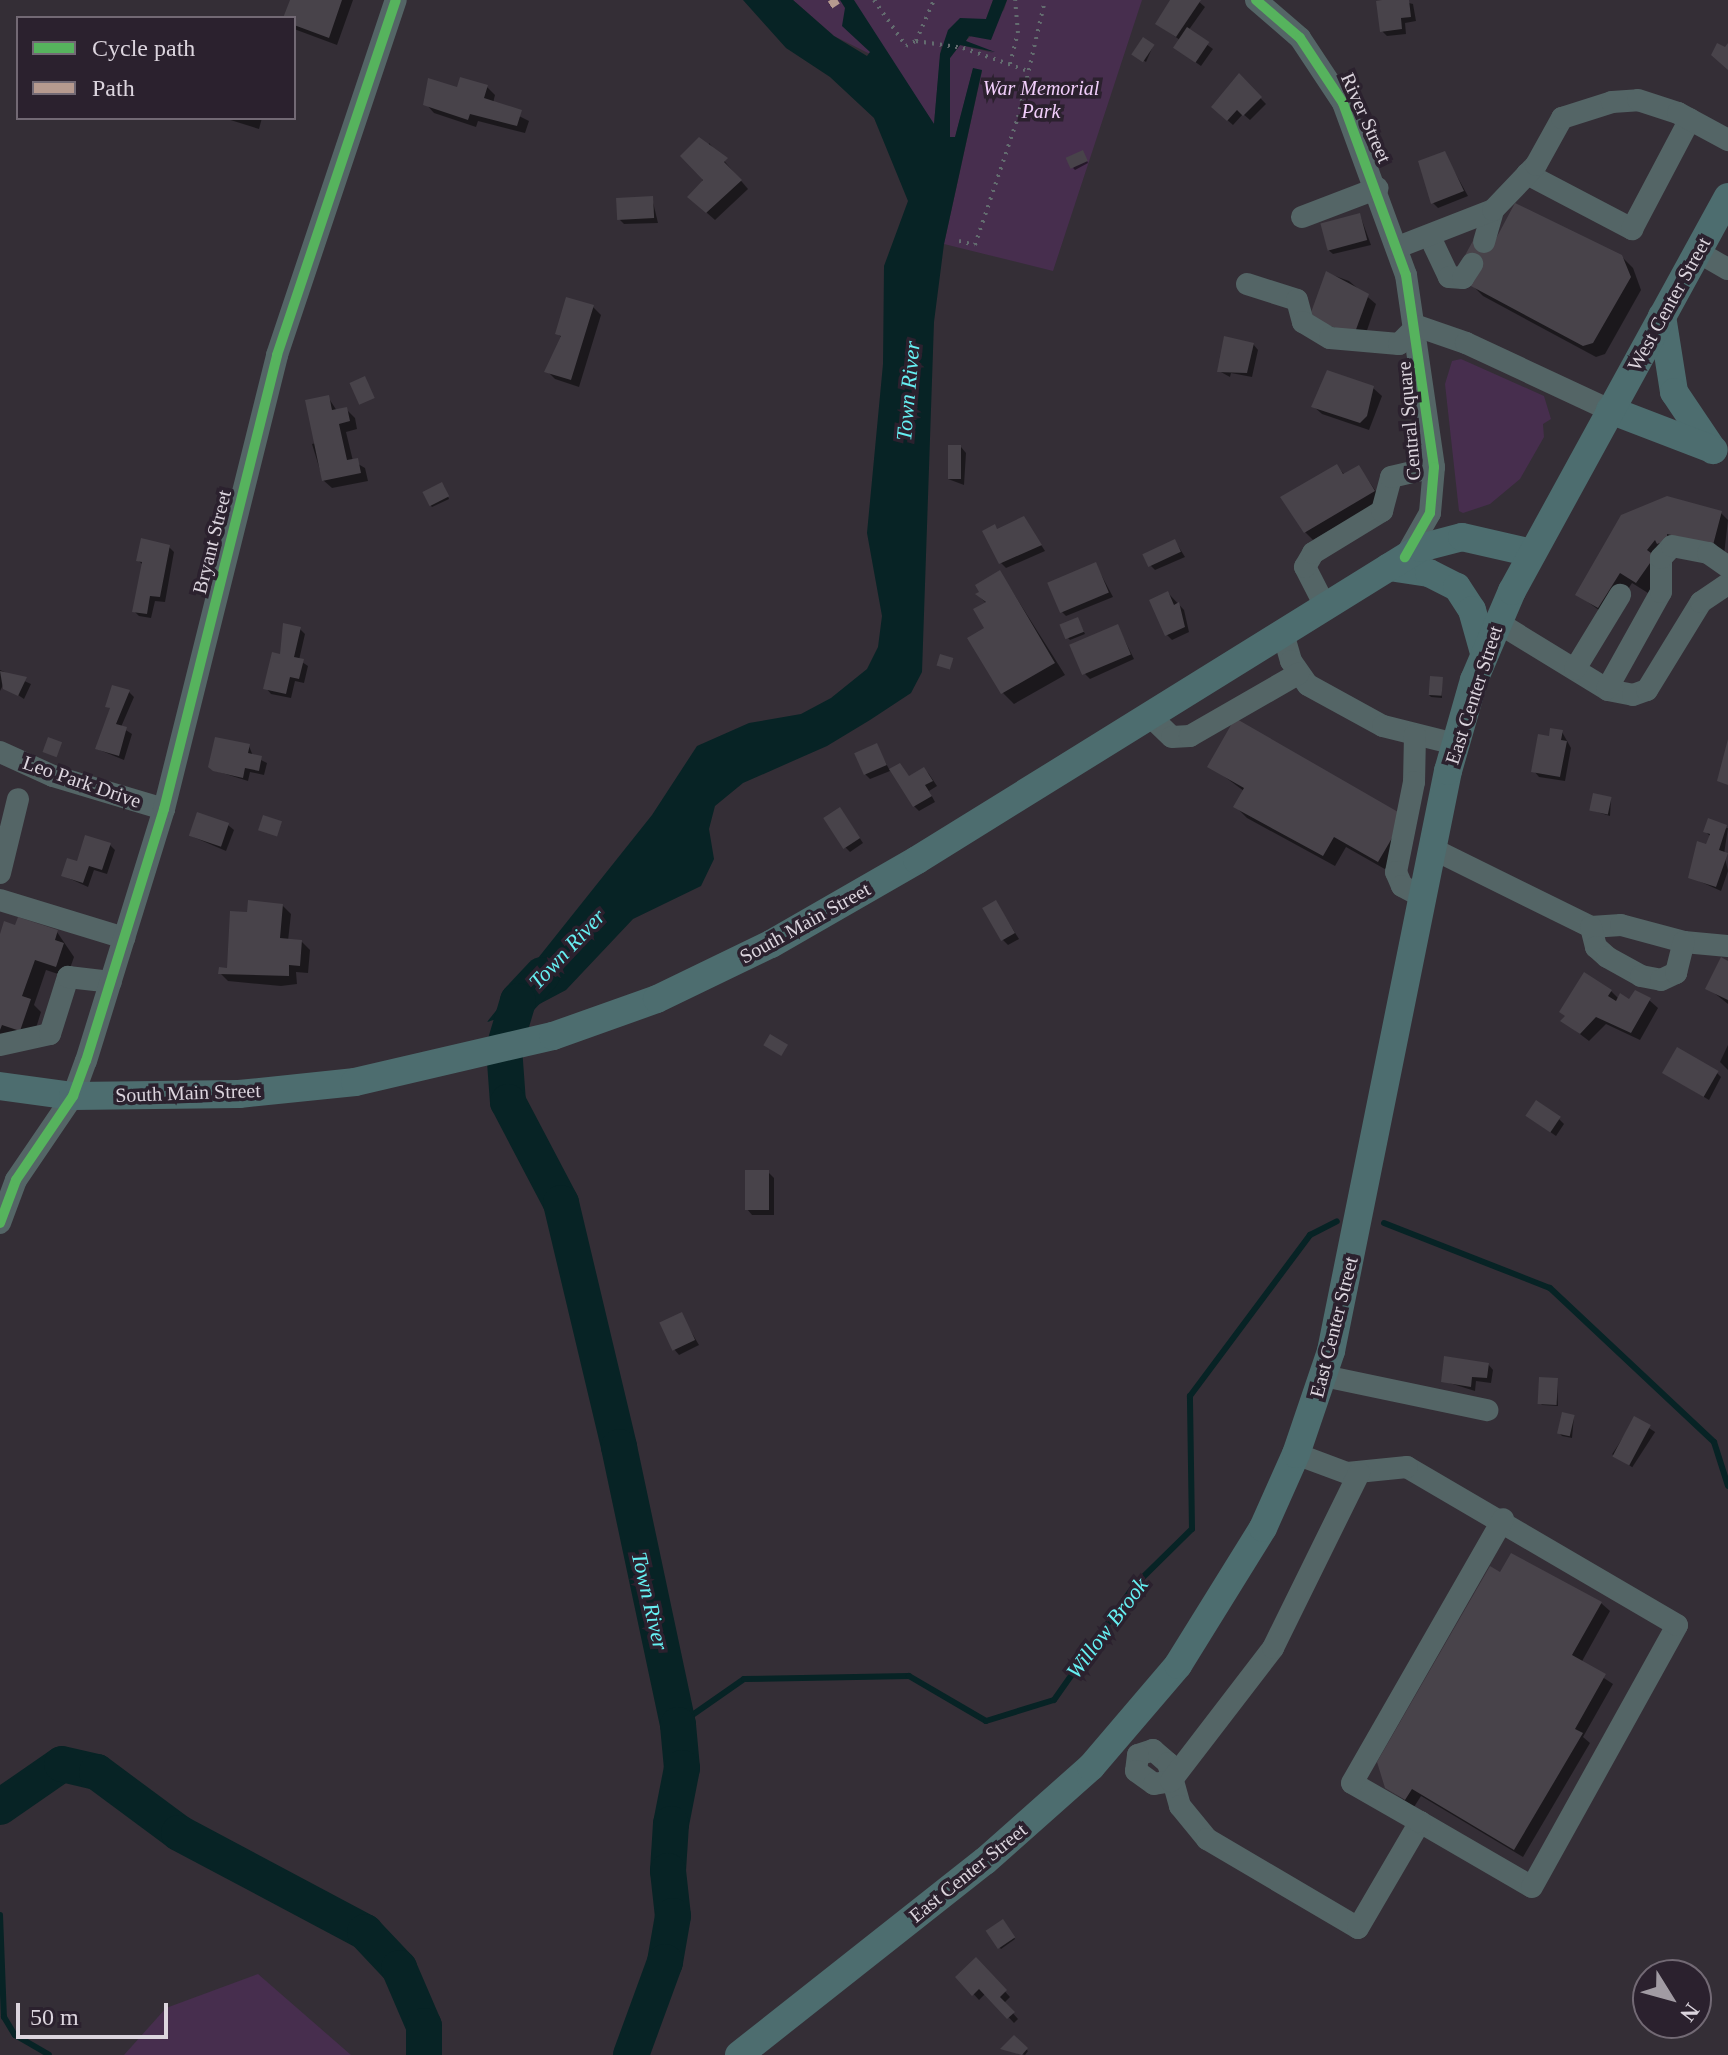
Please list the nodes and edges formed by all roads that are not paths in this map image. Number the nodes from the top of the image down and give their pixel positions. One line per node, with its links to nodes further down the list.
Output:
1 (396, 0): 40 (street, Bryant Street)
2 (1256, 0): 6 (street, River Street)
3 (1690, 119): 4 (street); 5 (street); 5 (street)
4 (1728, 140)
5 (1527, 174): 8 (street)
6 (1378, 188): 9 (street); 12 (street, River Street)
7 (1728, 197): 13 (main road, West Center Street)
8 (1493, 210): 10 (street); 11 (street)
9 (1302, 217)
10 (1430, 237): 12 (street); 14 (street)
11 (1484, 242)
12 (1398, 247): 16 (street, River Street)
13 (1698, 252): 15 (street); 18 (main road, West Center Street)
14 (1472, 264)
15 (1728, 269)
16 (1406, 275): 19 (street, Central Square)
17 (1247, 284): 19 (street)
18 (1662, 316): 20 (main road, West Center Street); 21 (main road)
19 (1417, 326): 20 (street); 22 (street, Central Square)
20 (1610, 410): 21 (main road); 23 (main road, East Center Street)
21 (1721, 453)
22 (1434, 475): 24 (street, Central Square); 28 (street)
23 (1532, 553): 24 (main road, South Main Street); 29 (main road, East Center Street)
24 (1397, 562): 28 (main road, South Main Street); 31 (main road)
25 (1728, 567): 34 (street)
26 (1728, 584): 34 (street)
27 (1620, 595): 32 (street)
28 (1325, 606): 30 (main road, South Main Street)
29 (1497, 622): 31 (main road, East Center Street); 32 (street)
30 (1283, 633): 33 (street); 35 (main road, South Main Street)
31 (1484, 653): 37 (main road, East Center Street)
32 (1575, 669): 34 (street)
33 (1298, 674): 35 (street); 36 (street)
34 (1607, 689)
35 (1150, 716): 52 (main road, South Main Street)
36 (1415, 735): 37 (street); 43 (street)
37 (1455, 744): 41 (main road, East Center Street)
38 (0, 752): 40 (street, Leo Park Drive)
39 (18, 799): 42 (street)
40 (164, 809): 46 (street, Bryant Street)
41 (1433, 849): 43 (main road, East Center Street); 45 (street)
42 (0, 873)
43 (1423, 897): 55 (main road, East Center Street)
44 (0, 900): 46 (street)
45 (1591, 927): 47 (street); 47 (street)
46 (124, 938): 49 (street, Bryant Street)
47 (1684, 942): 48 (street)
48 (1728, 946)
49 (111, 982): 50 (street); 52 (street, Bryant Street)
50 (0, 1045)
51 (0, 1086): 52 (main road, South Main Street)
52 (73, 1096): 53 (street, Bryant Street)
53 (10, 1173): 54 (street, Bryant Street)
54 (0, 1223)
55 (1324, 1376): 56 (street); 57 (main road, East Center Street)
56 (1487, 1410)
57 (1296, 1454): 58 (street); 60 (main road, East Center Street)
58 (1359, 1473): 59 (street); 61 (street)
59 (1503, 1519): 62 (street); 62 (street)
60 (1128, 1747): 61 (street); 63 (main road, East Center Street)
61 (1171, 1781): 62 (street)
62 (1420, 1822)
63 (739, 2055)

